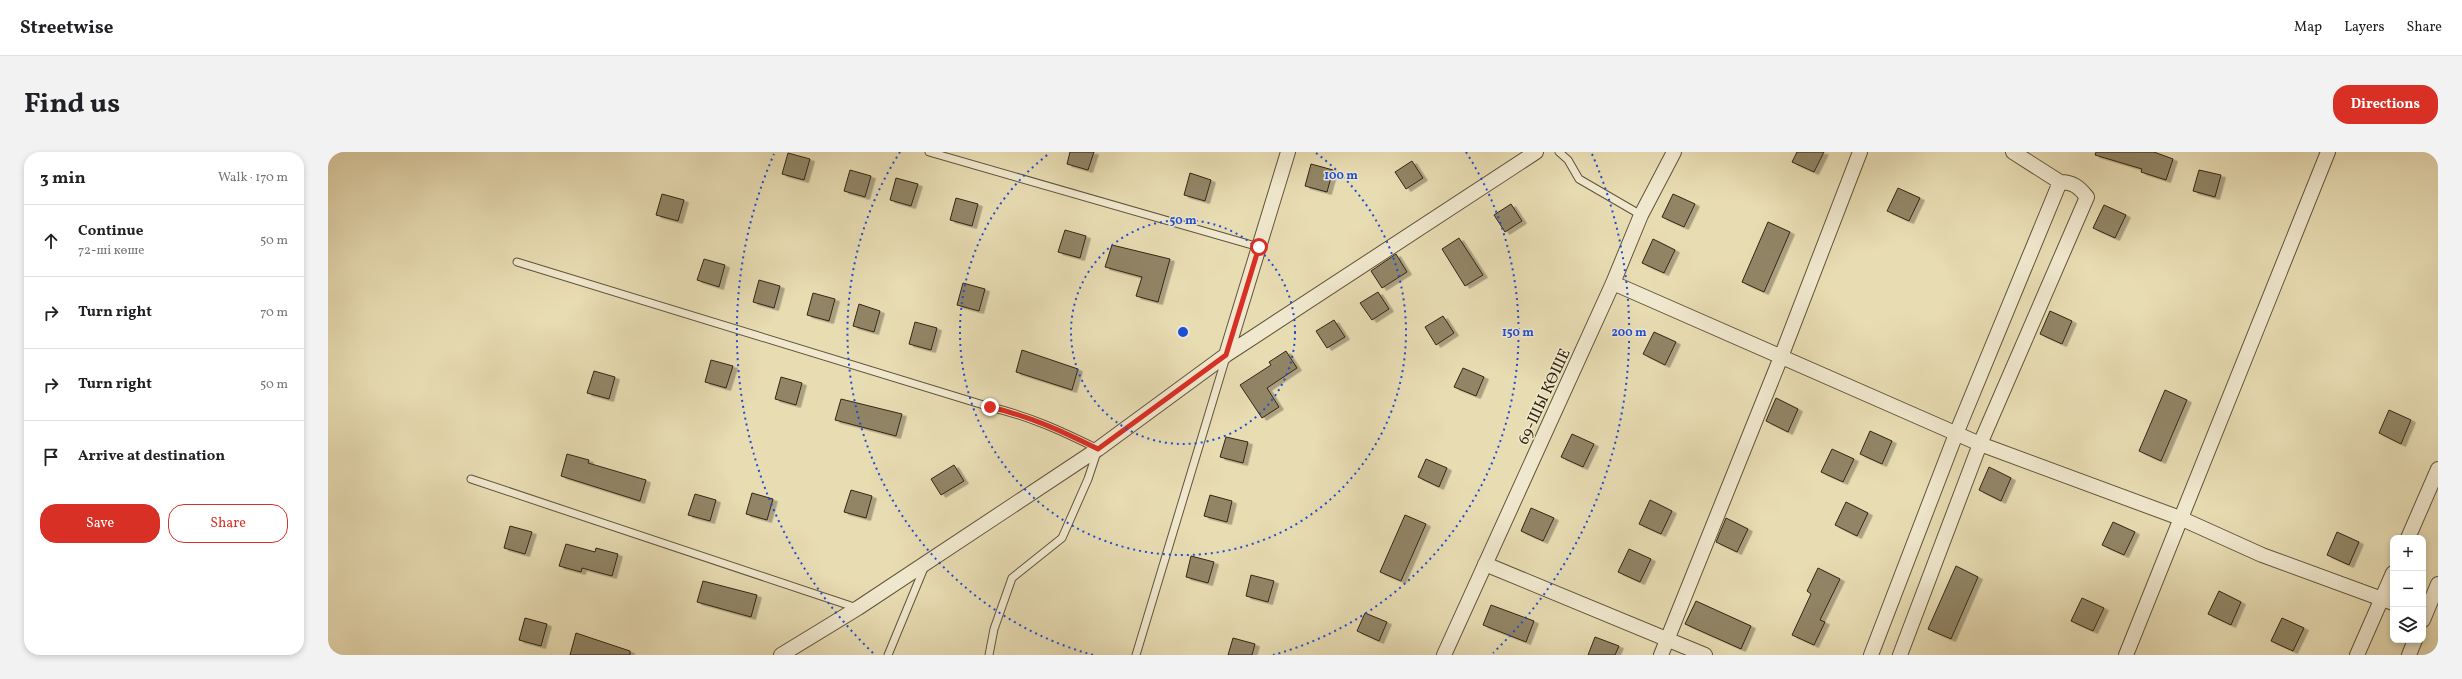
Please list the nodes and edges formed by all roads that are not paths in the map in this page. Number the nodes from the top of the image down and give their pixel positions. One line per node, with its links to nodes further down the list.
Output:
1 (929, 152): 11 (lane)
2 (1288, 152): 11 (street)
3 (1536, 152): 14 (street)
4 (1559, 152): 10 (lane)
5 (1674, 152): 10 (street, 69-ШЫ КӨШЕ)
6 (1860, 152): 15 (street)
7 (2013, 152): 9 (street)
8 (2328, 152): 21 (street)
9 (2060, 182): 16 (street); 17 (street)
10 (1641, 214): 13 (street, 69-ШЫ КӨШЕ)
11 (1259, 247): 14 (street)
12 (517, 262): 18 (lane)
13 (1614, 284): 15 (street); 24 (street, 69-ШЫ КӨШЕ)
14 (1226, 355): 18 (street); 34 (lane)
15 (1781, 357): 16 (street); 30 (street)
16 (1956, 434): 17 (street); 38 (street)
17 (1980, 444): 21 (street); 39 (street)
18 (1098, 449): 23 (street); 33 (lane)
19 (2438, 469): 22 (street)
20 (471, 479): 28 (lane)
21 (2180, 518): 27 (street); 40 (street)
22 (2409, 535)
23 (925, 564): 28 (street); 32 (lane)
24 (1485, 564): 30 (street); 35 (street, 69-ШЫ КӨШЕ)
25 (2438, 584): 29 (street)
26 (2390, 589): 27 (street)
27 (2388, 600): 41 (street)
28 (858, 608): 31 (street)
29 (2426, 612)
30 (1666, 640): 36 (street); 37 (street)
31 (781, 655)
32 (888, 655)
33 (989, 655)
34 (1136, 655)
35 (1444, 655)
36 (1660, 655)
37 (1705, 655)
38 (1871, 655)
39 (1900, 655)
40 (2126, 655)
41 (2357, 655)

